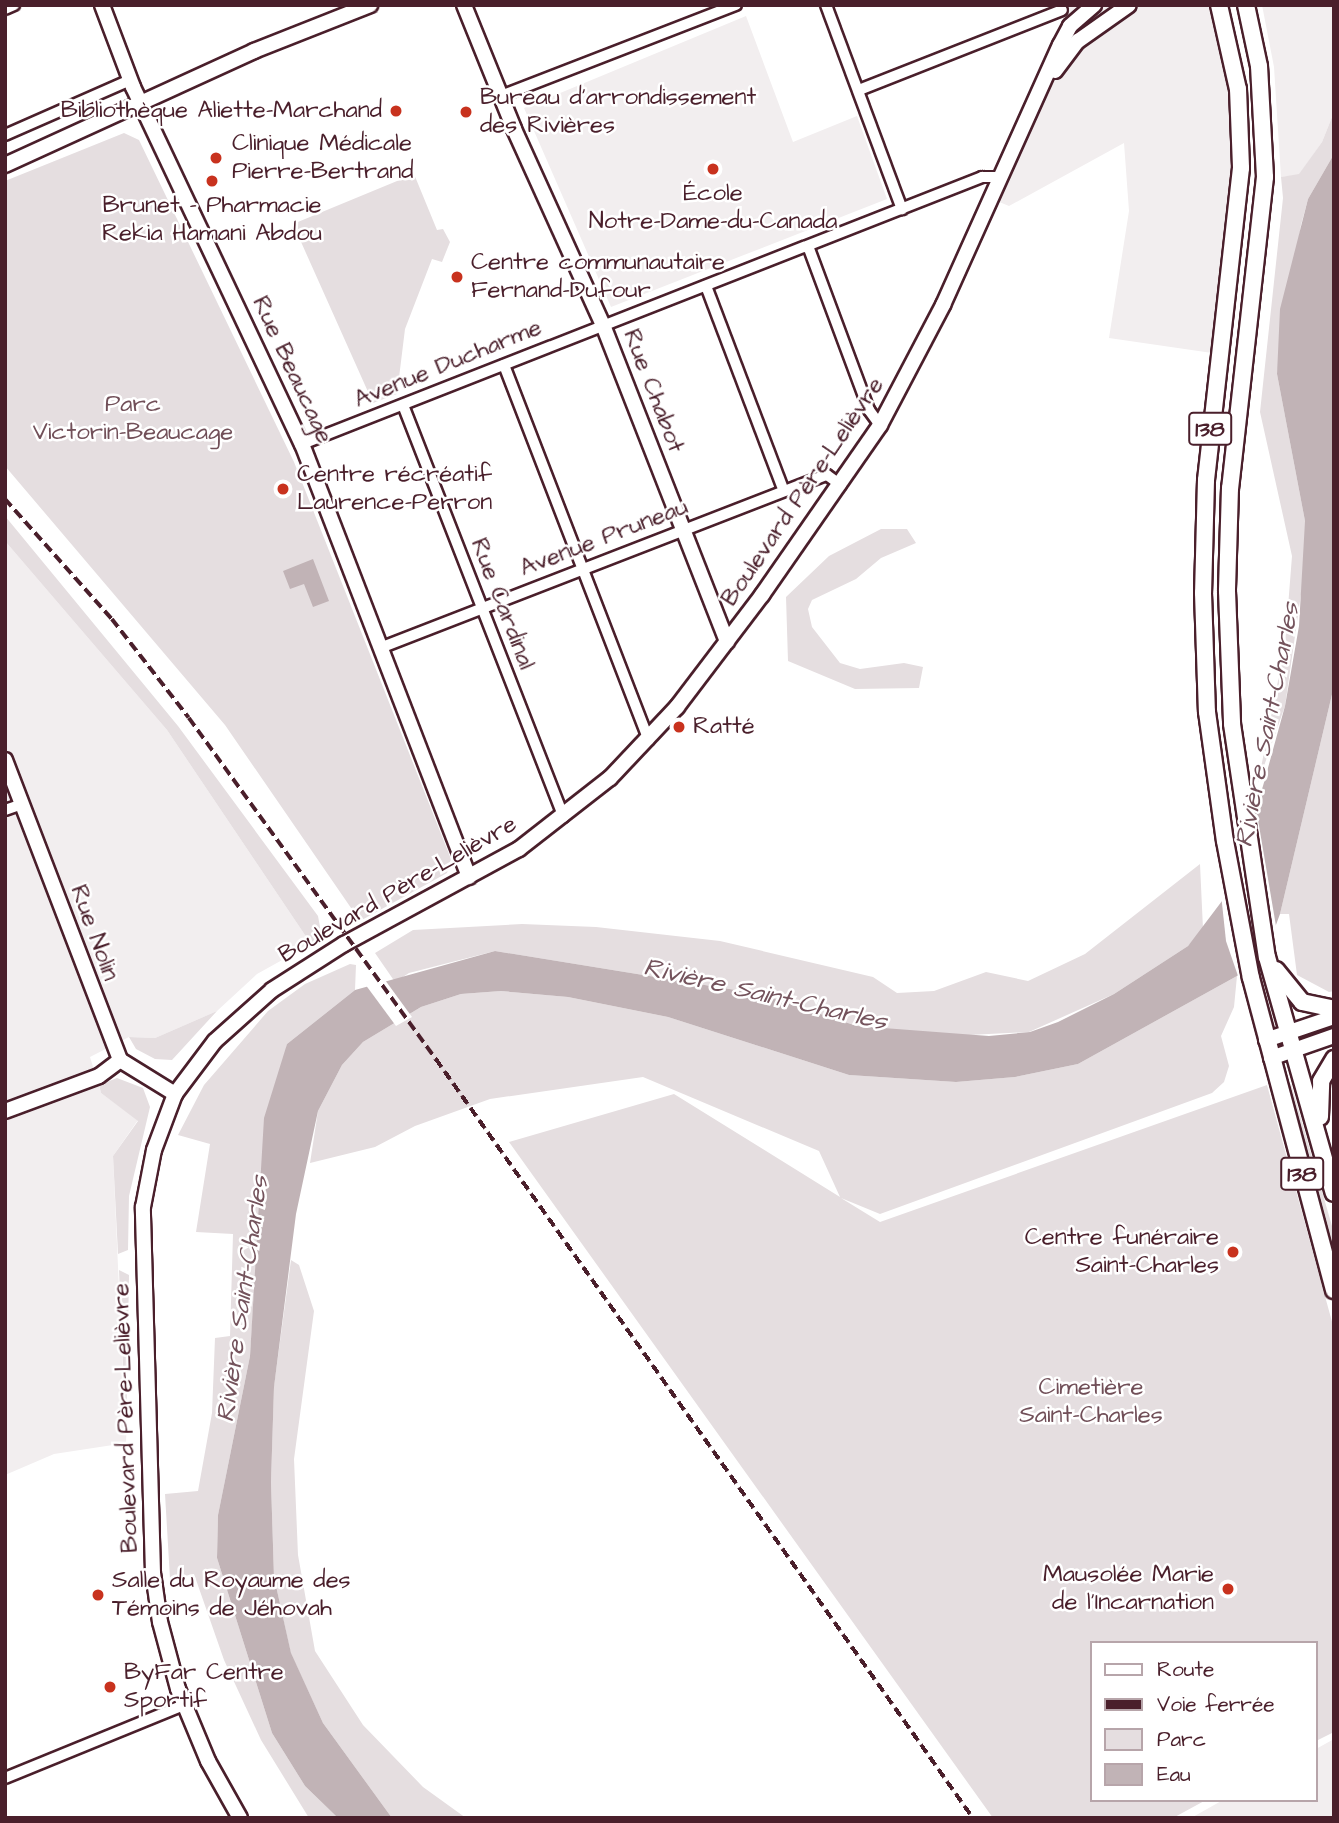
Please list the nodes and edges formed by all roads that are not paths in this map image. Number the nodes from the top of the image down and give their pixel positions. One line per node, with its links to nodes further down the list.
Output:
1 (14, 5): 11 (street)
2 (102, 5): 13 (main road, Rue Beaucage)
3 (370, 5): 17 (main road)
4 (464, 5): 15 (main road, Rue Chabot)
5 (736, 5): 15 (street)
6 (826, 5): 14 (street)
7 (1094, 5): 16 (main road, Boulevard Père-Lelièvre)
8 (1129, 5): 16 (main road, Boulevard Père-Lelièvre)
9 (1219, 5): 47 (main road, 138)
10 (1246, 5): 42 (main road, 138)
11 (5, 9)
12 (1062, 10): 14 (street)
13 (130, 80): 17 (main road, Rue Beaucage); 18 (street)
14 (859, 90): 21 (street)
15 (501, 96): 24 (main road, Rue Chabot)
16 (1037, 99): 20 (main road, Boulevard Père-Lelièvre)
17 (142, 104): 19 (main road); 28 (main road, Rue Beaucage)
18 (5, 135)
19 (5, 165)
20 (1002, 177): 21 (street, Avenue Ducharme); 27 (main road, Boulevard Père-Lelièvre)
21 (902, 209): 22 (street, Avenue Ducharme)
22 (808, 246): 23 (street, Avenue Ducharme); 27 (street)
23 (706, 286): 24 (street, Avenue Ducharme); 30 (street)
24 (603, 325): 25 (street, Avenue Ducharme); 31 (main road, Rue Chabot)
25 (504, 365): 26 (street, Avenue Ducharme); 32 (street)
26 (403, 405): 28 (street, Avenue Ducharme); 33 (street, Rue Cardinal)
27 (880, 425): 29 (main road, Boulevard Père-Lelièvre)
28 (302, 444): 35 (main road, Rue Beaucage)
29 (841, 485): 30 (street, Avenue Pruneau); 34 (main road, Boulevard Père-Lelièvre)
30 (784, 491): 31 (street, Avenue Pruneau)
31 (682, 531): 32 (street, Avenue Pruneau); 34 (main road, Rue Chabot)
32 (582, 569): 33 (street, Avenue Pruneau); 36 (street)
33 (481, 608): 35 (street, Avenue Pruneau); 40 (street, Rue Cardinal)
34 (727, 642): 36 (main road, Boulevard Père-Lelièvre)
35 (380, 648): 41 (main road, Rue Beaucage)
36 (649, 740): 40 (main road, Boulevard Père-Lelièvre)
37 (5, 761): 38 (main road, Rue Nolin)
38 (22, 804): 39 (street); 51 (main road, Rue Nolin)
39 (5, 810)
40 (564, 817): 41 (main road, Boulevard Père-Lelièvre)
41 (469, 877): 52 (main road, Boulevard Père-Lelièvre)
42 (1267, 957): 43 (main road); 45 (main road, 138)
43 (1334, 1009)
44 (1334, 1017): 45 (main road)
45 (1288, 1034): 47 (main road); 48 (main road, 138)
46 (1334, 1036): 48 (main road)
47 (1266, 1040): 49 (main road, 138)
48 (1293, 1050): 49 (main road); 54 (main road, 138)
49 (1271, 1058): 56 (main road, 138)
50 (1334, 1059): 54 (main road)
51 (120, 1060): 52 (main road); 53 (main road)
52 (175, 1094): 57 (main road, Boulevard Père-Lelièvre)
53 (5, 1111)
54 (1325, 1161): 55 (main road, 138)
55 (1334, 1194)
56 (1334, 1290)
57 (184, 1705): 58 (street); 59 (main road, Boulevard Père-Lelièvre)
58 (5, 1778)
59 (240, 1818)

